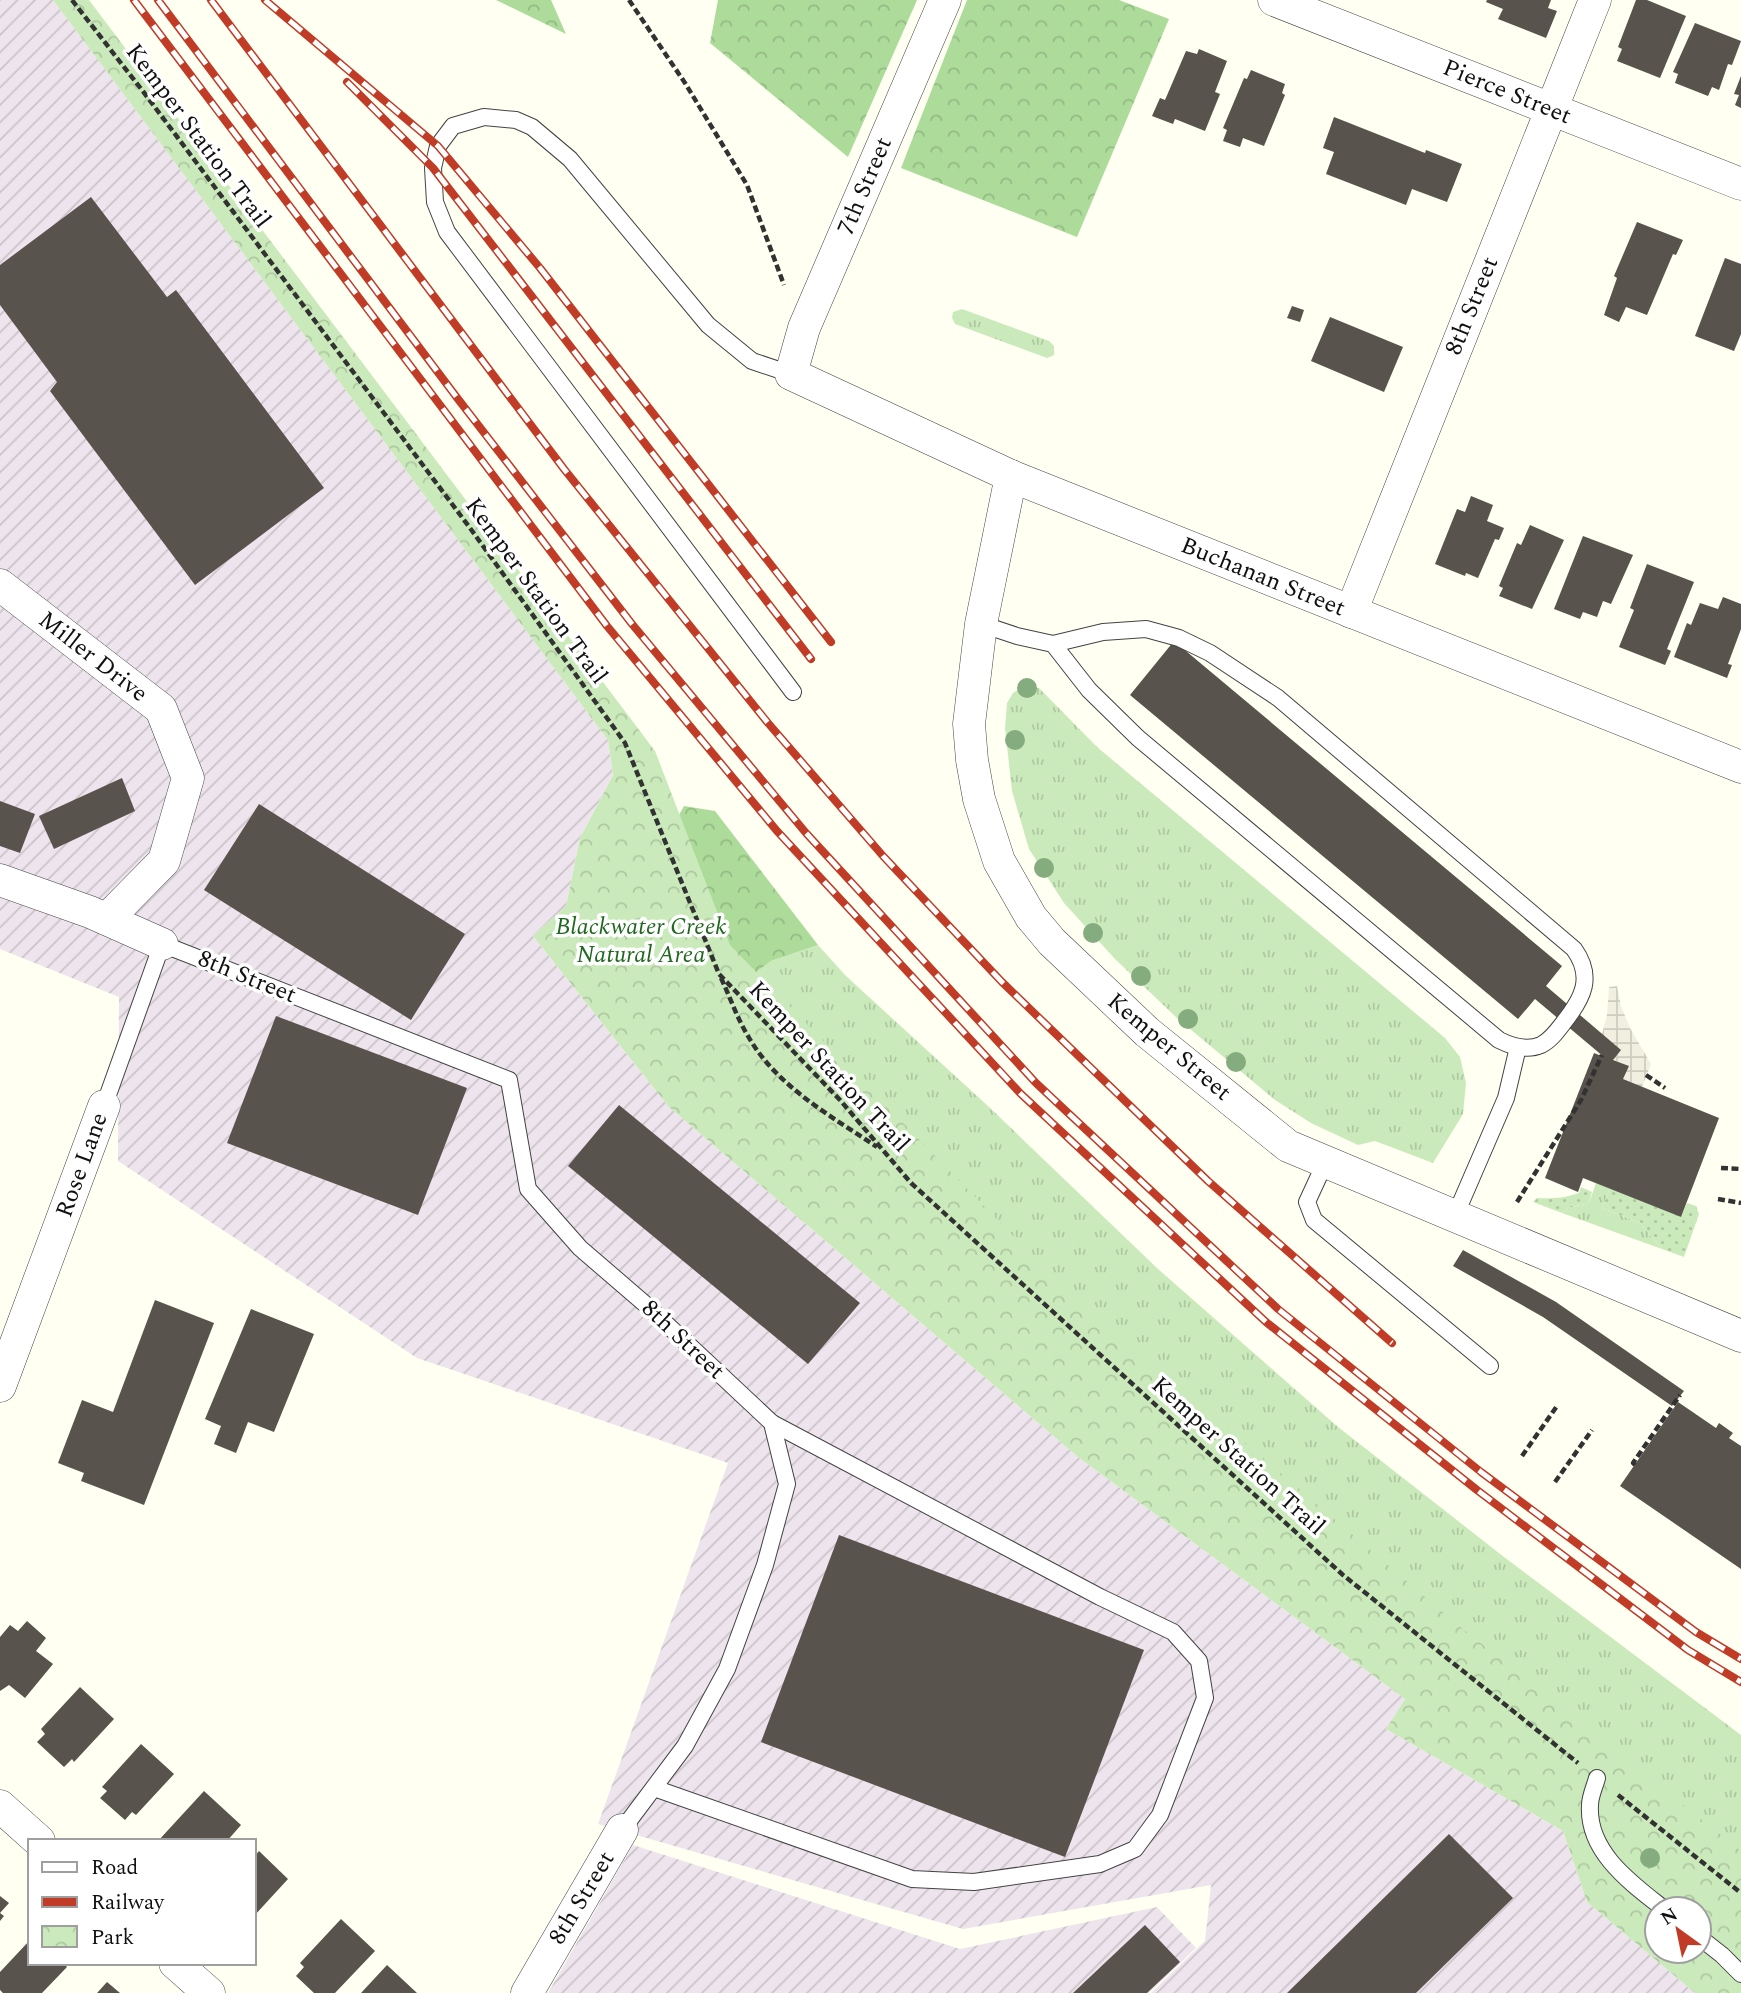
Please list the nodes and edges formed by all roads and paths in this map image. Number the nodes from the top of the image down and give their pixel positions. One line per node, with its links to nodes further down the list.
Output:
1 (72, 0): 20 (path, Kemper Station Trail)
2 (629, 0): 8 (path)
3 (945, 0): 9 (street, 7th Street)
4 (1274, 0): 6 (street, Pierce Street)
5 (1595, 0): 6 (street, 8th Street)
6 (1551, 109): 7 (street, Pierce Street); 12 (street, 8th Street)
7 (1741, 184)
8 (785, 287)
9 (791, 373): 10 (street, Buchanan Street); 15 (lane)
10 (1012, 476): 12 (street, Buchanan Street); 13 (street, Kemper Street)
11 (0, 585): 18 (street, Miller Drive)
12 (1351, 612): 16 (street, Buchanan Street)
13 (981, 624): 14 (lane); 27 (street, Kemper Street)
14 (1053, 644): 21 (lane); 21 (lane)
15 (793, 692)
16 (1741, 767)
17 (0, 880): 18 (street, 8th Street)
18 (107, 919): 19 (street, 8th Street)
19 (162, 944): 25 (lane, Rose Lane); 39 (lane, 8th Street)
20 (719, 974): 26 (path, Kemper Station Trail); 26 (path)
21 (1518, 1047): 33 (lane)
22 (1602, 1055): 31 (path)
23 (1646, 1075): 24 (path)
24 (1665, 1088)
25 (104, 1106): 36 (street, Rose Lane)
26 (883, 1151): 44 (path, Kemper Station Trail)
27 (1325, 1163): 33 (street, Kemper Street); 35 (lane)
28 (1721, 1168): 29 (path)
29 (1741, 1169)
30 (1718, 1199): 32 (path)
31 (1517, 1202)
32 (1741, 1203)
33 (1455, 1216): 34 (street, Kemper Street)
34 (1741, 1336)
35 (1490, 1366)
36 (0, 1385)
37 (1680, 1395): 42 (path)
38 (1557, 1406): 41 (path)
39 (772, 1423): 45 (lane, 8th Street); 45 (lane)
40 (1592, 1430): 43 (path)
41 (1522, 1456)
42 (1635, 1465)
43 (1555, 1482)
44 (1597, 1778): 49 (path, Kemper Station Trail); 50 (lane)
45 (654, 1788): 47 (lane, 8th Street)
46 (0, 1806): 48 (street)
47 (622, 1830): 55 (street, 8th Street)
48 (37, 1839)
49 (1741, 1893)
50 (1647, 1895)
51 (1713, 1948): 53 (lane)
52 (177, 1965): 54 (street)
53 (1741, 1975)
54 (208, 1993)
55 (527, 1993)

